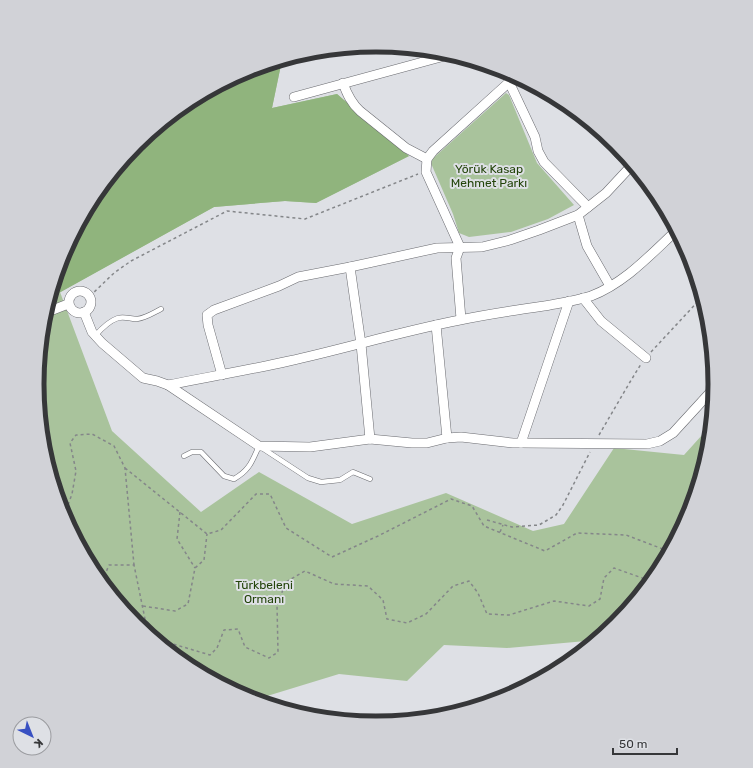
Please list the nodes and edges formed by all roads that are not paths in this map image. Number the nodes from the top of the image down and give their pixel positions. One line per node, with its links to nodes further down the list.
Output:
1 (439, 58): 4 (street)
2 (511, 80): 6 (street)
3 (514, 81): 8 (street)
4 (343, 84): 5 (street); 6 (street)
5 (294, 97)
6 (427, 159): 11 (street)
7 (628, 168): 8 (street)
8 (588, 208): 9 (street)
9 (578, 215): 11 (street); 13 (street)
10 (673, 234): 13 (street)
11 (460, 247): 12 (street); 20 (street)
12 (350, 267): 23 (street); 25 (street)
13 (610, 286): 14 (street)
14 (583, 298): 15 (street); 24 (street)
15 (569, 301): 20 (street); 30 (street)
16 (68, 304): 18 (street); 19 (street); 19 (street)
17 (161, 309): 22 (lane)
18 (52, 310)
19 (84, 312): 22 (street)
20 (461, 320): 21 (street)
21 (436, 325): 23 (street); 28 (street)
22 (95, 336): 26 (street)
23 (360, 344): 25 (street); 29 (street)
24 (646, 358)
25 (222, 374): 26 (street)
26 (168, 385): 31 (street)
27 (709, 394): 30 (street)
28 (447, 438): 29 (street); 30 (street)
29 (370, 439): 31 (street)
30 (521, 442)
31 (259, 446): 32 (lane); 33 (lane)
32 (184, 456)
33 (370, 479)

